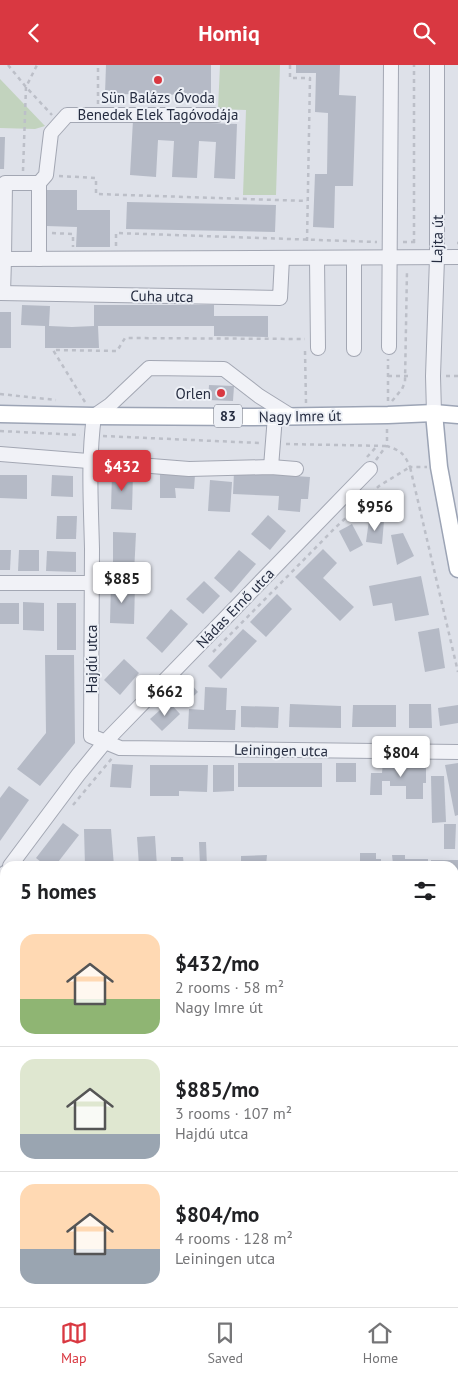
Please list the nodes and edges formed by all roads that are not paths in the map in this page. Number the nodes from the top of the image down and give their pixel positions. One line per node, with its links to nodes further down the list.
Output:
1 (391, 65): 8 (street)
2 (437, 65): 9 (street, Lajta út)
3 (217, 115): 4 (street)
4 (43, 179): 10 (street, Cuha utca); 11 (street)
5 (458, 257): 9 (street)
6 (282, 258): 11 (street); 12 (street); 13 (street, Cuha utca)
7 (354, 258): 8 (street); 12 (street); 16 (street)
8 (390, 258): 9 (street); 15 (street)
9 (437, 258): 19 (street, Lajta út)
10 (4, 259): 11 (street); 13 (street, Cuha utca)
11 (39, 259)
12 (312, 259): 14 (street)
13 (2, 293)
14 (313, 345)
15 (389, 347)
16 (354, 349)
17 (0, 409): 21 (main road, Nagy Imre út / 83)
18 (90, 409): 21 (main road, Nagy Imre út / 83); 23 (main road, Nagy Imre út / 83); 23 (street); 25 (street, Hajdú utca)
19 (434, 413): 22 (main road, Nagy Imre út); 23 (main road, Nagy Imre út / 83); 29 (main road)
20 (0, 414): 21 (main road, Nagy Imre út / 83)
21 (22, 414)
22 (458, 415)
23 (283, 416): 26 (street)
24 (0, 454): 25 (street)
25 (91, 461): 26 (street); 31 (street, Hajdú utca)
26 (271, 467): 27 (street)
27 (296, 469)
28 (370, 469): 32 (street, Nádas Ernő utca)
29 (458, 569)
30 (0, 583): 31 (street)
31 (92, 583): 32 (street, Hajdú utca)
32 (105, 742): 33 (street, Leiningen utca); 34 (street, Nádas Ernő utca)
33 (458, 752)
34 (14, 861)

